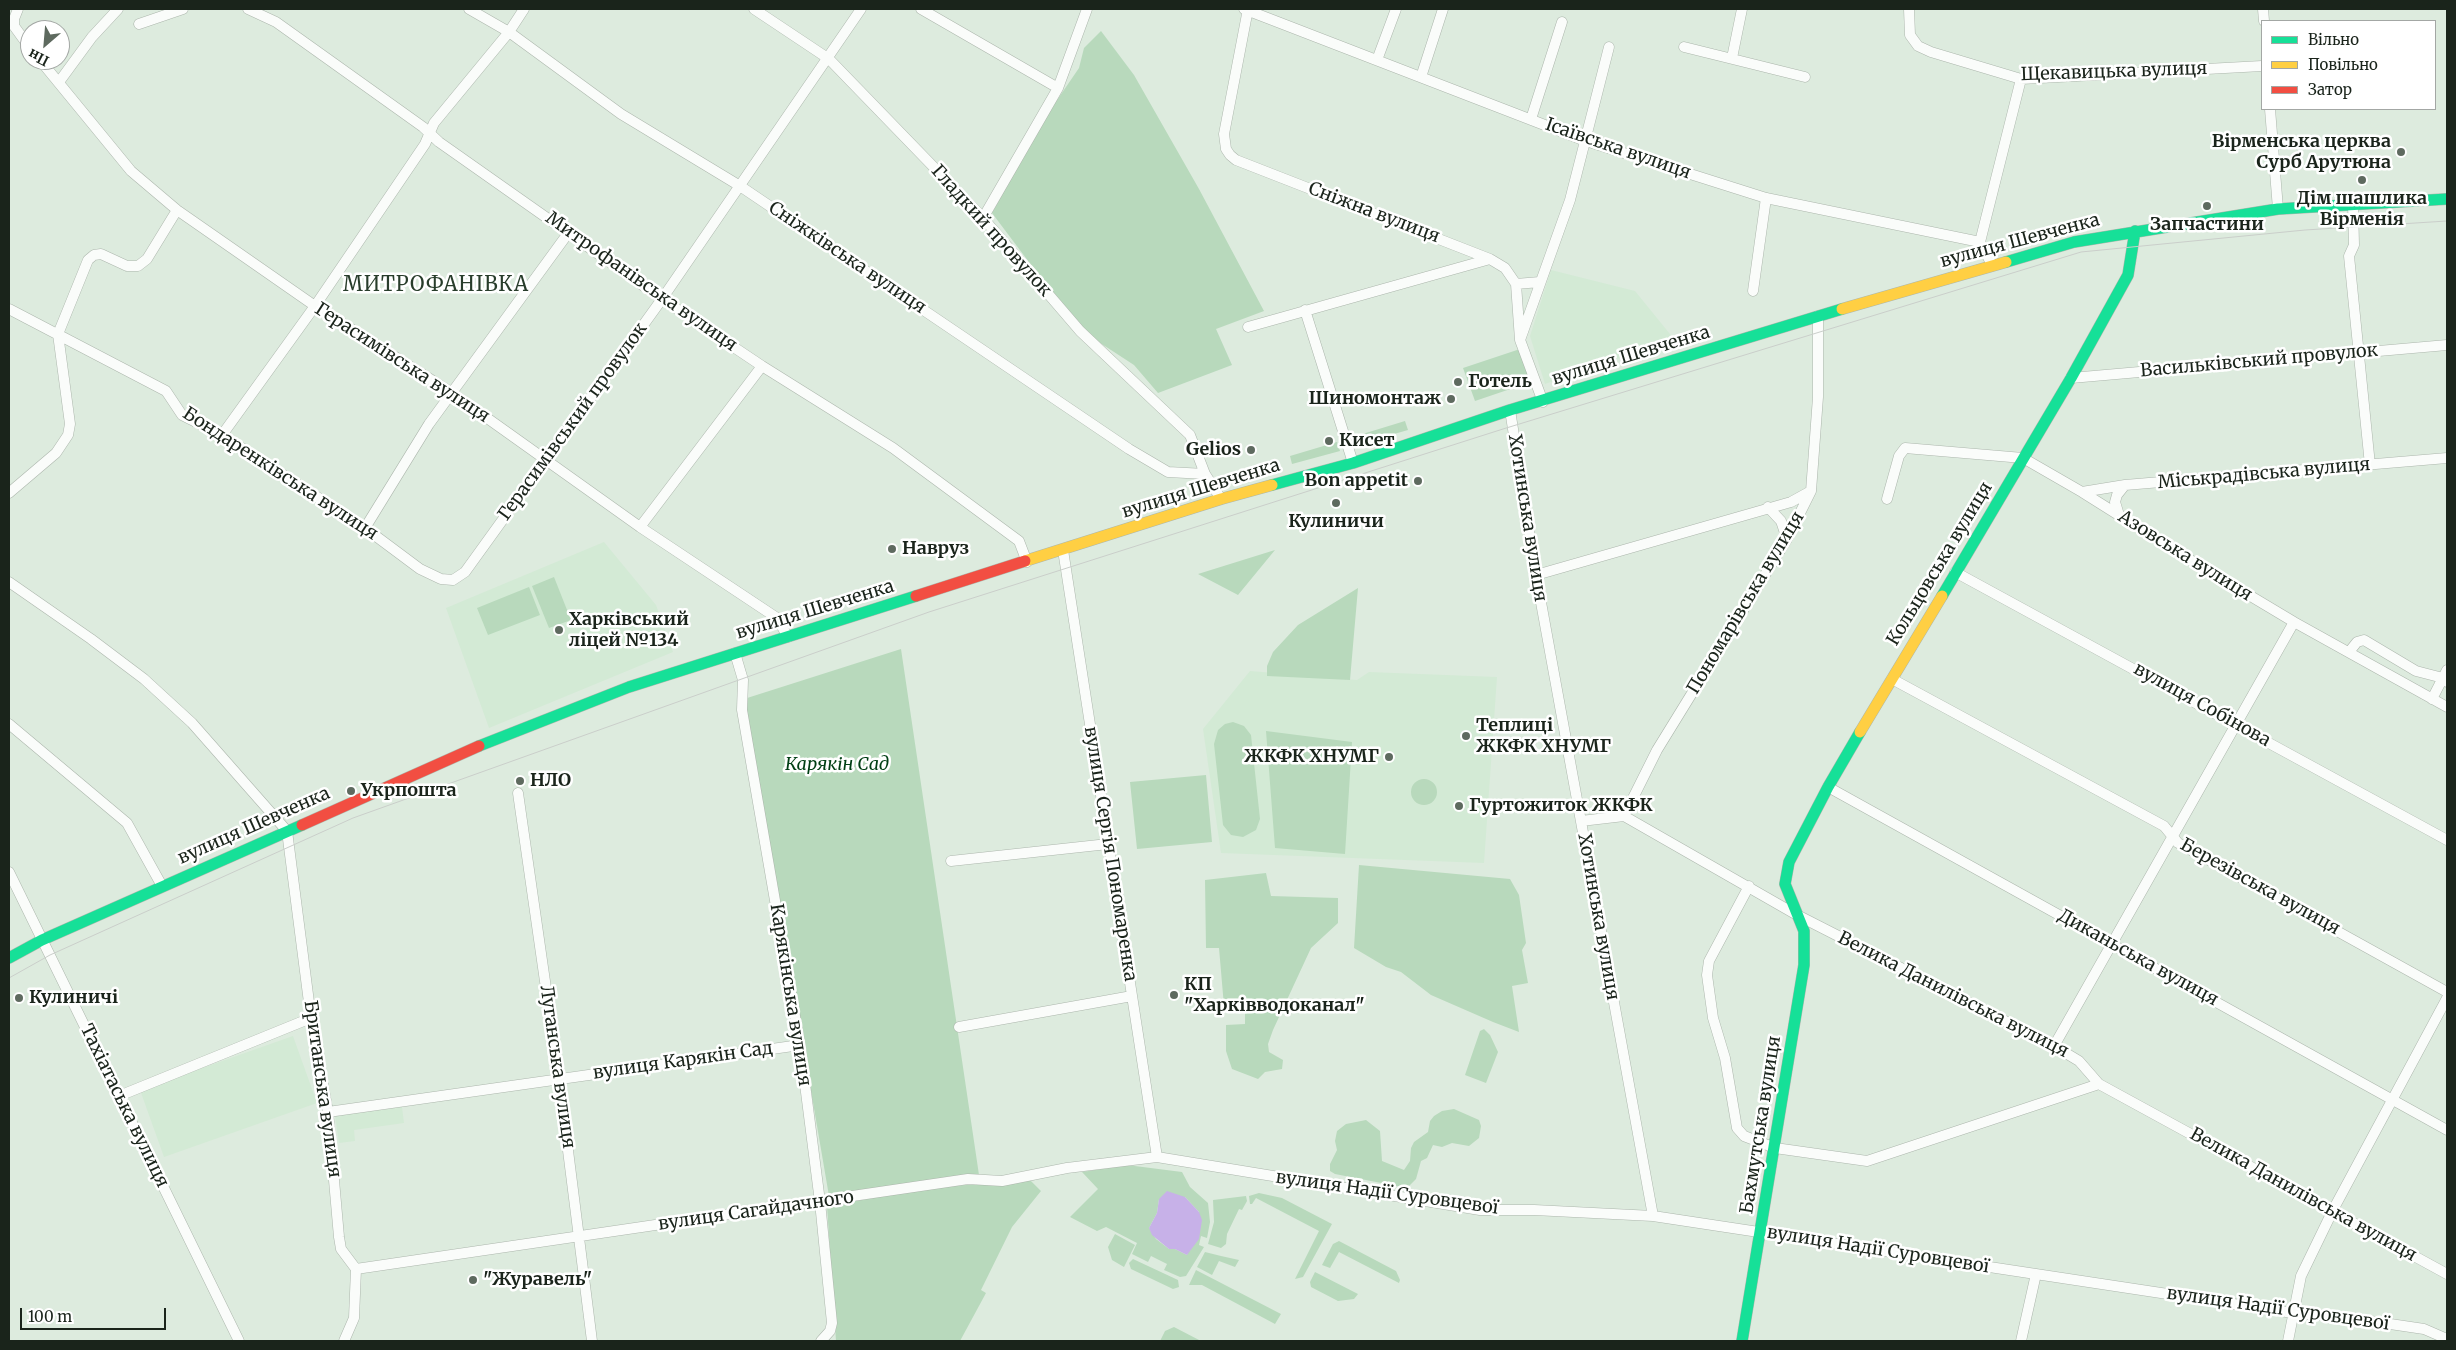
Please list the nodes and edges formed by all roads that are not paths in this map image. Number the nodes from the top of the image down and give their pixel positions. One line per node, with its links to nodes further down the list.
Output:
1 (18, 9): 18 (street)
2 (118, 9): 31 (street)
3 (183, 9): 17 (street)
4 (248, 9): 35 (street, Митрофанівська вулиця)
5 (469, 9): 19 (street, Сніжківська вулиця)
6 (524, 9): 19 (street)
7 (754, 9): 24 (street, Гладкий провулок)
8 (861, 9): 24 (street, Герасимівський провулок)
9 (921, 9): 32 (street)
10 (1088, 9): 32 (street)
11 (1246, 9): 25 (street, Ісаївська вулиця); 47 (street, Сніжна вулиця)
12 (1396, 9): 25 (street)
13 (1443, 9): 28 (street)
14 (1742, 9): 23 (street)
15 (1909, 9): 30 (street, Щекавицька вулиця)
16 (1562, 22): 34 (street)
17 (139, 24)
18 (11, 28): 20 (street)
19 (509, 32): 35 (street); 37 (street, Сніжківська вулиця)
20 (20, 37)
21 (1609, 47): 36 (street)
22 (1684, 47): 23 (street)
23 (1732, 58): 29 (street)
24 (828, 59): 37 (street, Герасимівський провулок); 43 (street, Гладкий провулок)
25 (1377, 60): 28 (street, Ісаївська вулиця)
26 (2261, 66): 30 (street, Щекавицька вулиця)
27 (49, 70): 31 (street, Герасимівська вулиця)
28 (1421, 77): 34 (street, Ісаївська вулиця)
29 (1805, 77)
30 (2021, 79): 46 (street)
31 (59, 82): 42 (street, Герасимівська вулиця)
32 (1058, 88): 43 (street)
33 (2270, 110): 41 (street)
34 (1531, 119): 36 (street, Ісаївська вулиця)
35 (429, 133): 45 (street, Митрофанівська вулиця); 55 (street)
36 (1586, 141): 38 (street, Ісаївська вулиця); 51 (street)
37 (740, 186): 54 (street, Герасимівський провулок); 75 (street, Сніжківська вулиця)
38 (1766, 198): 46 (street, Ісаївська вулиця); 53 (street)
39 (2447, 199): 40 (main road, вулиця Шевченка)
40 (2353, 204): 41 (main road, вулиця Шевченка); 63 (street)
41 (2278, 209): 44 (main road, вулиця Шевченка)
42 (177, 210): 55 (street, Герасимівська вулиця); 60 (street)
43 (983, 218): 75 (street, Гладкий провулок)
44 (2135, 231): 49 (main road, вулиця Шевченка); 65 (main road, Кольцовська вулиця)
45 (569, 232): 54 (street, Митрофанівська вулиця); 66 (street)
46 (1980, 242): 49 (street)
47 (1466, 249): 48 (street, Сніжна вулиця); 50 (street)
48 (1490, 259): 50 (street); 52 (street, Сніжна вулиця)
49 (1992, 265): 58 (main road, вулиця Шевченка)
50 (1461, 267): 57 (street)
51 (1540, 282): 52 (street); 61 (street)
52 (1516, 284): 61 (street)
53 (1753, 291)
54 (662, 299): 64 (street, Митрофанівська вулиця); 72 (street, Герасимівський провулок)
55 (315, 306): 66 (street, Герасимівська вулиця); 69 (street)
56 (9, 309): 60 (street, Бондаренківська вулиця)
57 (1305, 310): 59 (street); 73 (street)
58 (1818, 316): 67 (main road, вулиця Шевченка); 77 (street, Пономарівська вулиця)
59 (1248, 327)
60 (58, 334): 69 (street, Бондаренківська вулиця); 79 (street)
61 (1520, 340): 67 (street)
62 (2447, 345): 63 (street, Васильківський провулок)
63 (2358, 352): 65 (street, Васильківський провулок); 74 (street)
64 (762, 366): 84 (street); 88 (street, Митрофанівська вулиця)
65 (2071, 378): 70 (main road, Кольцовська вулиця)
66 (452, 394): 72 (street, Герасимівська вулиця); 85 (street)
67 (1543, 402): 68 (main road, вулиця Шевченка)
68 (1510, 410): 73 (main road, вулиця Шевченка); 91 (street, Хотинська вулиця)
69 (222, 435): 85 (street, Бондаренківська вулиця)
70 (2023, 458): 78 (street, Азовська вулиця); 80 (street); 90 (main road, Кольцовська вулиця)
71 (2447, 458): 74 (street, Міськрадівська вулиця)
72 (545, 460): 84 (street, Герасимівська вулиця); 89 (street, Герасимівський провулок)
73 (1353, 462): 81 (main road, вулиця Шевченка)
74 (2370, 465): 76 (street, Міськрадівська вулиця)
75 (1205, 474): 81 (street)
76 (2125, 485): 78 (street, Міськрадівська вулиця); 83 (street)
77 (1811, 491): 82 (street); 86 (street, Пономарівська вулиця)
78 (2082, 492): 83 (street, Азовська вулиця)
79 (9, 493)
80 (1887, 498)
81 (1221, 499): 87 (main road, вулиця Шевченка)
82 (1768, 507): 86 (street); 91 (street)
83 (2119, 515): 93 (street, Азовська вулиця)
84 (640, 527): 94 (street, Герасимівська вулиця)
85 (365, 528): 89 (street, Бондаренківська вулиця)
86 (1788, 539): 105 (street, Пономарівська вулиця)
87 (1063, 550): 88 (main road, вулиця Шевченка); 110 (street, вулиця Сергія Пономаренка)
88 (1027, 562): 94 (main road, вулиця Шевченка)
89 (420, 569)
90 (1955, 572): 98 (main road, Кольцовська вулиця); 102 (street, вулиця Собінова)
91 (1536, 575): 106 (street, Хотинська вулиця)
92 (9, 582): 107 (street)
93 (2294, 622): 95 (street, Азовська вулиця); 102 (street)
94 (788, 637): 96 (main road, вулиця Шевченка)
95 (2349, 652): 97 (street); 99 (street, Азовська вулиця)
96 (735, 654): 107 (main road, вулиця Шевченка); 124 (street, Карякінська вулиця)
97 (2446, 677): 99 (street)
98 (1892, 679): 103 (main road, Кольцовська вулиця); 108 (street, Березівська вулиця)
99 (2432, 699): 100 (street, Азовська вулиця)
100 (2447, 708)
101 (9, 724): 113 (street)
102 (2236, 724): 108 (street); 109 (street, вулиця Собінова)
103 (1828, 787): 115 (main road, Кольцовська вулиця); 117 (street, Диканьська вулиця)
104 (518, 792): 126 (street, Луганська вулиця)
105 (1624, 816): 106 (street); 114 (street, Велика Данилівська вулиця)
106 (1581, 821): 136 (street, Хотинська вулиця)
107 (287, 831): 113 (main road, вулиця Шевченка); 122 (street, Британська вулиця)
108 (2173, 837): 117 (street); 119 (street, Березівська вулиця)
109 (2447, 840)
110 (1108, 844): 111 (street); 120 (street, вулиця Сергія Пономаренка)
111 (951, 861)
112 (9, 872): 116 (street, Тахіатаська вулиця)
113 (162, 886): 116 (main road, вулиця Шевченка)
114 (1749, 886): 115 (street, Велика Данилівська вулиця); 132 (street)
115 (1797, 915): 125 (street, Велика Данилівська вулиця); 132 (main road, Бахмутська вулиця)
116 (42, 940): 118 (main road, вулиця Шевченка); 128 (street, Тахіатаська вулиця)
117 (2113, 944): 125 (street); 129 (street, Диканьська вулиця)
118 (9, 958)
119 (2447, 992)
120 (1132, 996): 123 (street); 133 (street, вулиця Сергія Пономаренка)
121 (2447, 999): 129 (street)
122 (311, 1018): 128 (street); 130 (street, Британська вулиця)
123 (959, 1027)
124 (800, 1045): 126 (street, вулиця Карякін Сад); 134 (street, Карякінська вулиця)
125 (2054, 1046): 127 (street, Велика Данилівська вулиця)
126 (560, 1079): 130 (street, вулиця Карякін Сад); 138 (street, Луганська вулиця)
127 (2099, 1084): 132 (street); 135 (street, Велика Данилівська вулиця)
128 (119, 1096): 145 (street, Тахіатаська вулиця)
129 (2393, 1099): 131 (street, Диканьська вулиця); 135 (street)
130 (328, 1112): 139 (street, Британська вулиця)
131 (2447, 1130)
132 (1775, 1148): 137 (main road, Бахмутська вулиця)
133 (1157, 1157): 134 (street, вулиця Сагайдачного); 136 (street, вулиця Надії Суровцевої)
134 (820, 1202): 138 (street, вулиця Сагайдачного); 143 (street, Карякінська вулиця)
135 (2332, 1210): 141 (street, Велика Данилівська вулиця); 142 (street)
136 (1652, 1216): 137 (street, вулиця Надії Суровцевої)
137 (1762, 1232): 140 (street, вулиця Надії Суровцевої); 148 (main road, Бахмутська вулиця)
138 (579, 1237): 139 (street, вулиця Сагайдачного); 147 (street, Луганська вулиця)
139 (356, 1269): 146 (street)
140 (2036, 1274): 142 (street, вулиця Надії Суровцевої); 149 (street)
141 (2447, 1274)
142 (2293, 1313): 144 (street, вулиця Надії Суровцевої); 150 (street)
143 (824, 1339)
144 (2447, 1339)
145 (239, 1341)
146 (344, 1341)
147 (592, 1341)
148 (1742, 1341)
149 (2021, 1341)
150 (2288, 1341)

